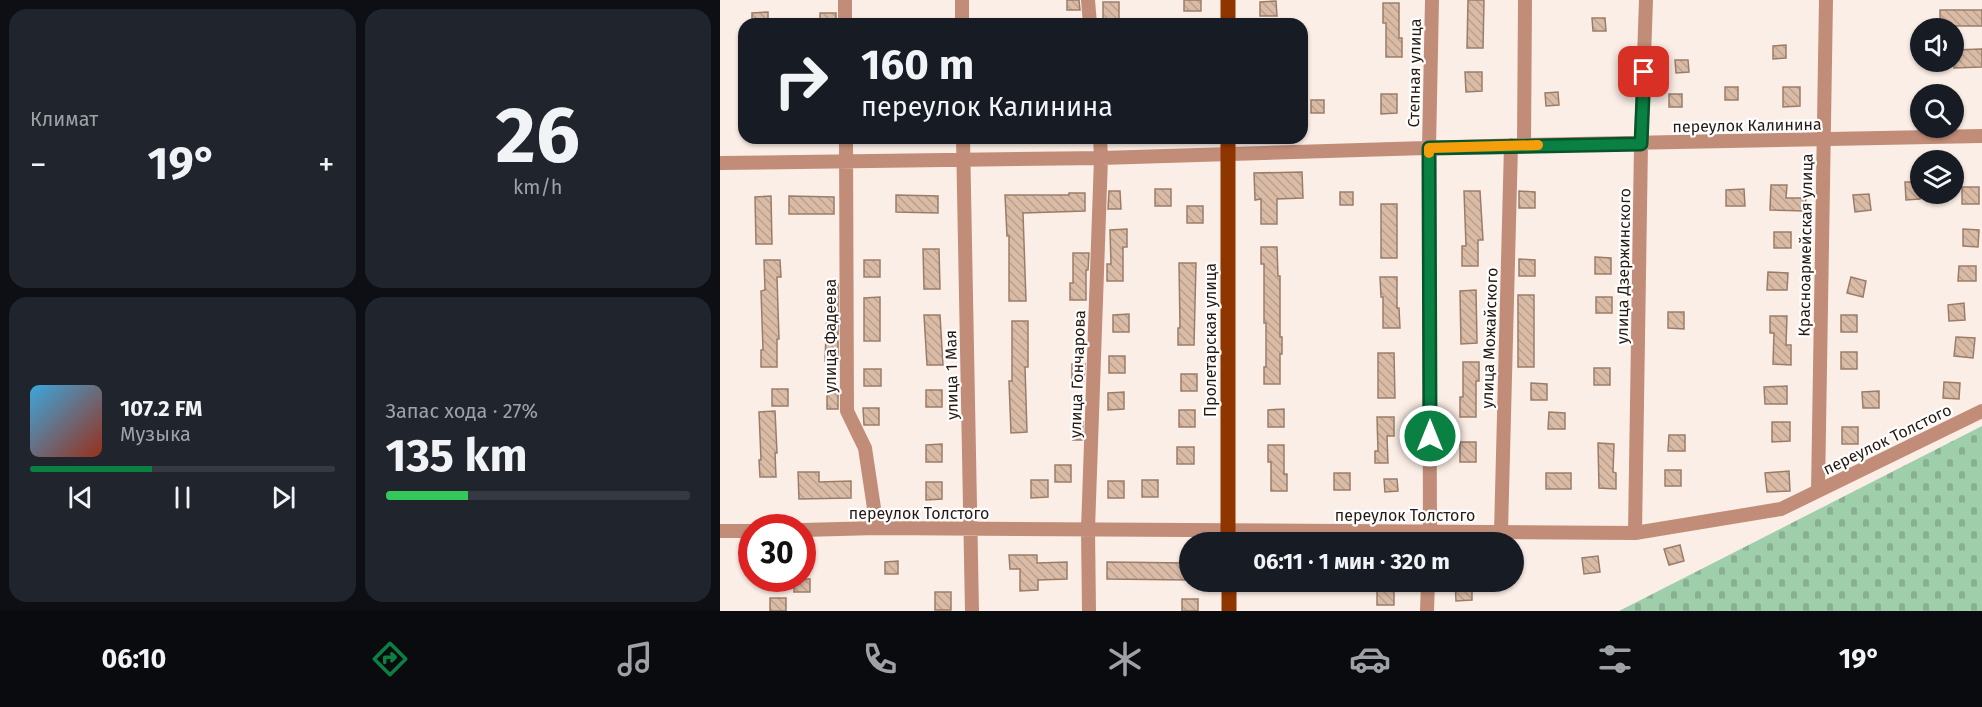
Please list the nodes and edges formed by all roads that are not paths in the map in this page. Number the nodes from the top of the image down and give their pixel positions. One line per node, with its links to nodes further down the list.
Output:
1 (845, 0): 9 (street)
2 (962, 0): 10 (street)
3 (1088, 0): 11 (street)
4 (1228, 0): 12 (main road)
5 (1432, 0): 21 (street, Степная улица)
6 (1525, 0): 20 (street, улица Можайского)
7 (1646, 0): 19 (street, улица Дзержинского)
8 (1826, 0): 14 (street, Красноармейская улица)
9 (845, 18)
10 (962, 18)
11 (1090, 18)
12 (1228, 18)
13 (1982, 136): 14 (street, переулок Калинина)
14 (1823, 140): 19 (street, переулок Калинина); 28 (street, Красноармейская улица)
15 (846, 144): 25 (street, улица Фадеева)
16 (963, 144): 24 (street, улица 1 Мая)
17 (1100, 144): 23 (street, улица Гончарова)
18 (1228, 144): 22 (main road, Пролетарская улица)
19 (1641, 144): 20 (street, переулок Калинина); 39 (street, улица Дзержинского)
20 (1518, 145): 21 (street, переулок Калинина); 37 (street, улица Можайского)
21 (1429, 148): 22 (street, переулок Калинина); 36 (street, Степная улица)
22 (1228, 154): 23 (street, переулок Калинина); 35 (main road, Пролетарская улица)
23 (1101, 158): 24 (street, переулок Калинина); 30 (street, улица Гончарова)
24 (963, 159): 25 (street, переулок Калинина); 32 (street, улица 1 Мая)
25 (846, 161): 26 (street, переулок Калинина); 29 (street, улица Фадеева)
26 (720, 163)
27 (1982, 411): 28 (street, переулок Толстого)
28 (1818, 490): 39 (street, переулок Толстого)
29 (877, 528): 31 (street, переулок Толстого); 32 (street, переулок Толстого)
30 (1088, 529): 32 (street, переулок Толстого); 40 (street, переулок Толстого); 44 (street, улица Гончарова)
31 (816, 530)
32 (971, 530): 43 (street, улица 1 Мая)
33 (720, 531): 34 (street)
34 (738, 531)
35 (1228, 532)
36 (1430, 532)
37 (1501, 532)
38 (1524, 532): 39 (street, переулок Толстого)
39 (1635, 533)
40 (1179, 534)
41 (1229, 592): 45 (main road)
42 (1428, 592): 46 (street)
43 (972, 611)
44 (1089, 611)
45 (1229, 611)
46 (1427, 611)

